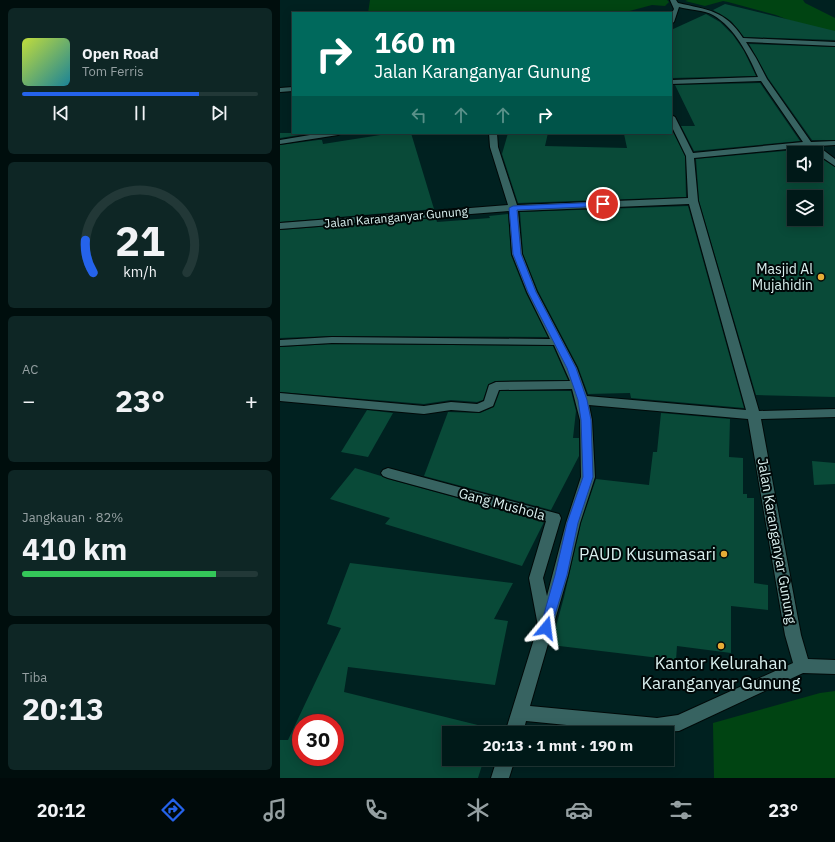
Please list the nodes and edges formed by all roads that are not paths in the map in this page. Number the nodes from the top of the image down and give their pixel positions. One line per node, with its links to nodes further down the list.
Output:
1 (675, 2): 2 (street); 3 (street)
2 (672, 20)
3 (742, 40): 4 (street); 5 (street)
4 (835, 44)
5 (763, 79): 6 (street); 14 (street)
6 (672, 82)
7 (292, 89): 8 (street)
8 (280, 90)
9 (672, 119): 15 (street, Jalan Karanganyar Gunung)
10 (332, 134): 12 (street)
11 (493, 134): 18 (street)
12 (280, 142)
13 (835, 143): 14 (street)
14 (809, 144): 15 (street); 16 (street)
15 (690, 156): 17 (street, Jalan Karanganyar Gunung)
16 (835, 163)
17 (693, 201): 18 (street, Jalan Karanganyar Gunung); 26 (street, Jalan Karanganyar Gunung)
18 (513, 208): 19 (street, Jalan Karanganyar Gunung); 20 (street)
19 (280, 226)
20 (557, 342): 21 (street); 22 (street)
21 (280, 343)
22 (577, 385): 23 (street); 24 (street)
23 (280, 397)
24 (582, 400): 26 (street); 28 (street)
25 (835, 412): 26 (street)
26 (754, 414): 29 (street, Jalan Karanganyar Gunung)
27 (388, 473): 28 (street, Gang Mushola)
28 (546, 628): 31 (street)
29 (802, 666): 30 (street); 31 (street)
30 (835, 667)
31 (520, 713): 32 (street)
32 (516, 726)
33 (504, 766): 34 (street)
34 (500, 778)

